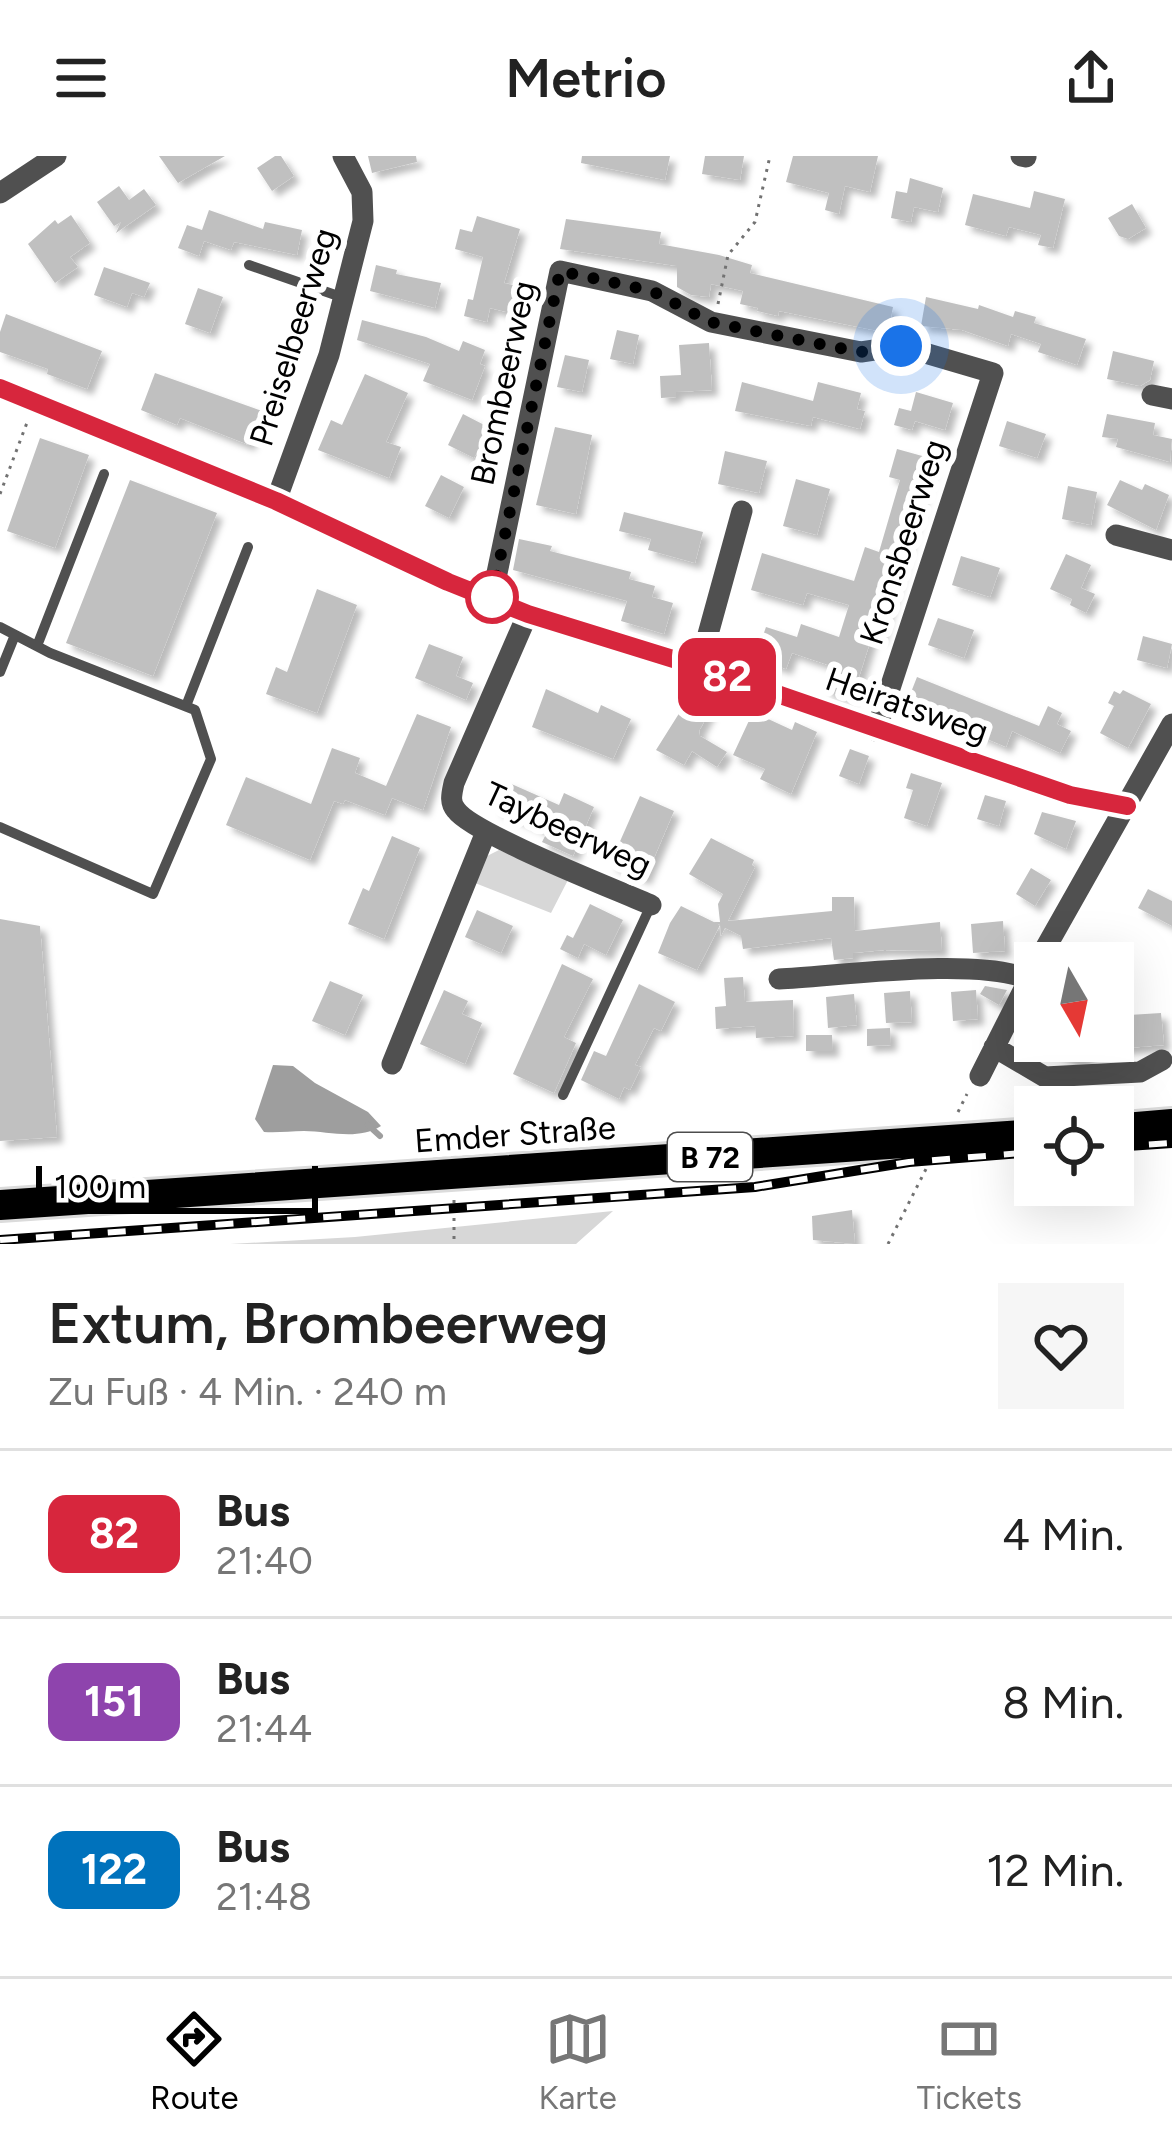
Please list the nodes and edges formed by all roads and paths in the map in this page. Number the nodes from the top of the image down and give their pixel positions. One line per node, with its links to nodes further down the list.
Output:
1 (56, 156): 4 (street)
2 (343, 156): 6 (street, Preiselbeerweg)
3 (770, 156): 7 (path)
4 (0, 193)
5 (249, 265): 6 (lane)
6 (344, 298): 13 (street, Preiselbeerweg)
7 (710, 322): 8 (street, Brombeerweg); 18 (street, Brombeerweg)
8 (993, 374): 27 (street, Kronsbeerweg)
9 (0, 388): 10 (street, Heiratsweg)
10 (35, 402): 12 (path); 13 (street, Heiratsweg)
11 (104, 474): 22 (lane)
12 (0, 494)
13 (276, 501): 18 (street, Heiratsweg)
14 (742, 511): 23 (street)
15 (1116, 535): 17 (street)
16 (248, 547): 25 (lane)
17 (1172, 550)
18 (491, 597): 19 (street, Heiratsweg)
19 (528, 614): 23 (street, Heiratsweg); 30 (street, Taybeerweg)
20 (0, 627): 21 (lane)
21 (15, 635): 22 (lane); 24 (lane)
22 (38, 646): 25 (lane)
23 (699, 667): 27 (street, Heiratsweg)
24 (0, 672)
25 (186, 706): 29 (lane)
26 (1172, 724): 28 (street)
27 (876, 731): 28 (street, Heiratsweg)
28 (1127, 806): 32 (street)
29 (0, 827)
30 (486, 832): 31 (street, Taybeerweg); 38 (street)
31 (651, 905): 40 (lane)
32 (1049, 942)
33 (1014, 973): 34 (street)
34 (779, 980)
35 (1014, 1007): 36 (street)
36 (994, 1047): 37 (street); 39 (street)
37 (1162, 1060)
38 (392, 1064)
39 (980, 1076): 42 (path)
40 (563, 1095)
41 (1172, 1124): 43 (main road)
42 (957, 1125)
43 (1134, 1127)
44 (1014, 1136): 45 (main road, Emder Straße / B 72)
45 (929, 1142): 46 (main road, Emder Straße / B 72); 49 (path)
46 (454, 1174): 47 (main road, Emder Straße / B 72); 48 (path)
47 (0, 1204)
48 (454, 1244)
49 (888, 1244)

